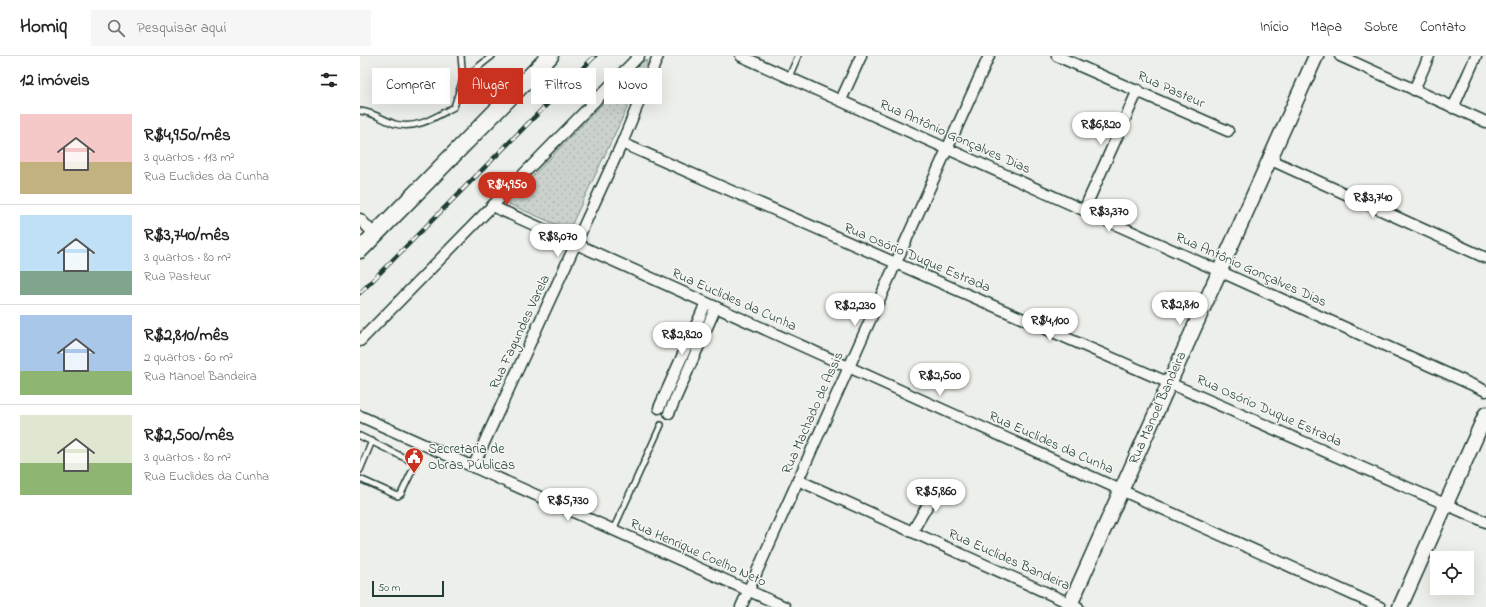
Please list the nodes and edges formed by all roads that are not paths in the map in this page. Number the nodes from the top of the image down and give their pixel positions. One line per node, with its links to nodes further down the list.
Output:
1 (461, 56): 15 (lane)
2 (492, 56): 16 (lane)
3 (550, 56): 32 (main road)
4 (639, 56): 29 (street)
5 (658, 56): 26 (street, Rua Fagundes Varela)
6 (741, 56): 17 (street, Rua Antônio Gonçalves Dias)
7 (798, 56): 17 (lane)
8 (861, 56): 21 (street)
9 (989, 56): 27 (street, Rua Machado de Assis)
10 (1057, 56): 18 (street, Rua Pasteur)
11 (1316, 56): 28 (street, Rua Manoel Bandeira)
12 (1340, 56): 19 (street)
13 (1429, 56): 19 (street)
14 (1476, 56): 22 (street)
15 (462, 68)
16 (477, 68)
17 (789, 77): 21 (street, Rua Antônio Gonçalves Dias)
18 (1138, 90): 25 (street, Rua Pasteur); 30 (street)
19 (1414, 90): 22 (street)
20 (458, 95): 23 (lane)
21 (841, 100): 27 (street, Rua Antônio Gonçalves Dias)
22 (1453, 108): 24 (street)
23 (360, 112)
24 (1486, 122)
25 (1228, 131)
26 (622, 144): 33 (street, Rua Fagundes Varela); 36 (street, Rua Osório Duque Estrada)
27 (947, 148): 30 (street, Rua Antônio Gonçalves Dias); 36 (street, Rua Machado de Assis)
28 (1270, 159): 35 (street); 37 (street, Rua Manoel Bandeira)
29 (492, 206): 33 (street, Rua Euclides da Cunha); 40 (street)
30 (1084, 210): 37 (street, Rua Antônio Gonçalves Dias)
31 (360, 219): 32 (street)
32 (375, 235): 34 (main road)
33 (576, 244): 38 (street, Rua Euclides da Cunha); 51 (street, Rua Fagundes Varela)
34 (360, 250)
35 (1486, 258)
36 (895, 264): 41 (street, Rua Machado de Assis); 42 (street, Rua Osório Duque Estrada)
37 (1219, 271): 42 (street, Rua Manoel Bandeira); 43 (street, Rua Antônio Gonçalves Dias)
38 (706, 303): 39 (street, Rua Euclides da Cunha); 44 (street)
39 (716, 307): 41 (street, Rua Euclides da Cunha); 45 (street)
40 (360, 342)
41 (849, 367): 54 (street, Rua Machado de Assis); 56 (street, Rua Euclides da Cunha)
42 (1169, 382): 56 (street, Rua Manoel Bandeira); 57 (street, Rua Osório Duque Estrada)
43 (1486, 391)
44 (659, 408)
45 (669, 413)
46 (1486, 414): 57 (street)
47 (360, 416): 51 (street, Rua Henrique Coelho Neto)
48 (662, 425): 59 (lane)
49 (360, 436): 50 (lane)
50 (372, 441): 52 (lane); 53 (lane)
51 (473, 467): 59 (street, Rua Henrique Coelho Neto)
52 (360, 470)
53 (360, 479)
54 (798, 480): 60 (street, Rua Euclides Bandeira); 61 (street, Rua Machado de Assis)
55 (950, 487): 60 (street)
56 (1122, 491): 62 (street, Rua Manoel Bandeira); 65 (street, Rua Euclides da Cunha)
57 (1445, 504): 58 (street, Rua Osório Duque Estrada); 66 (street)
58 (1486, 522)
59 (613, 530): 61 (street, Rua Henrique Coelho Neto)
60 (912, 532): 62 (street, Rua Euclides Bandeira)
61 (748, 591): 63 (street, Rua Machado de Assis); 64 (street, Rua Henrique Coelho Neto)
62 (1073, 606)
63 (741, 607)
64 (785, 607)
65 (1380, 607)
66 (1400, 607)

